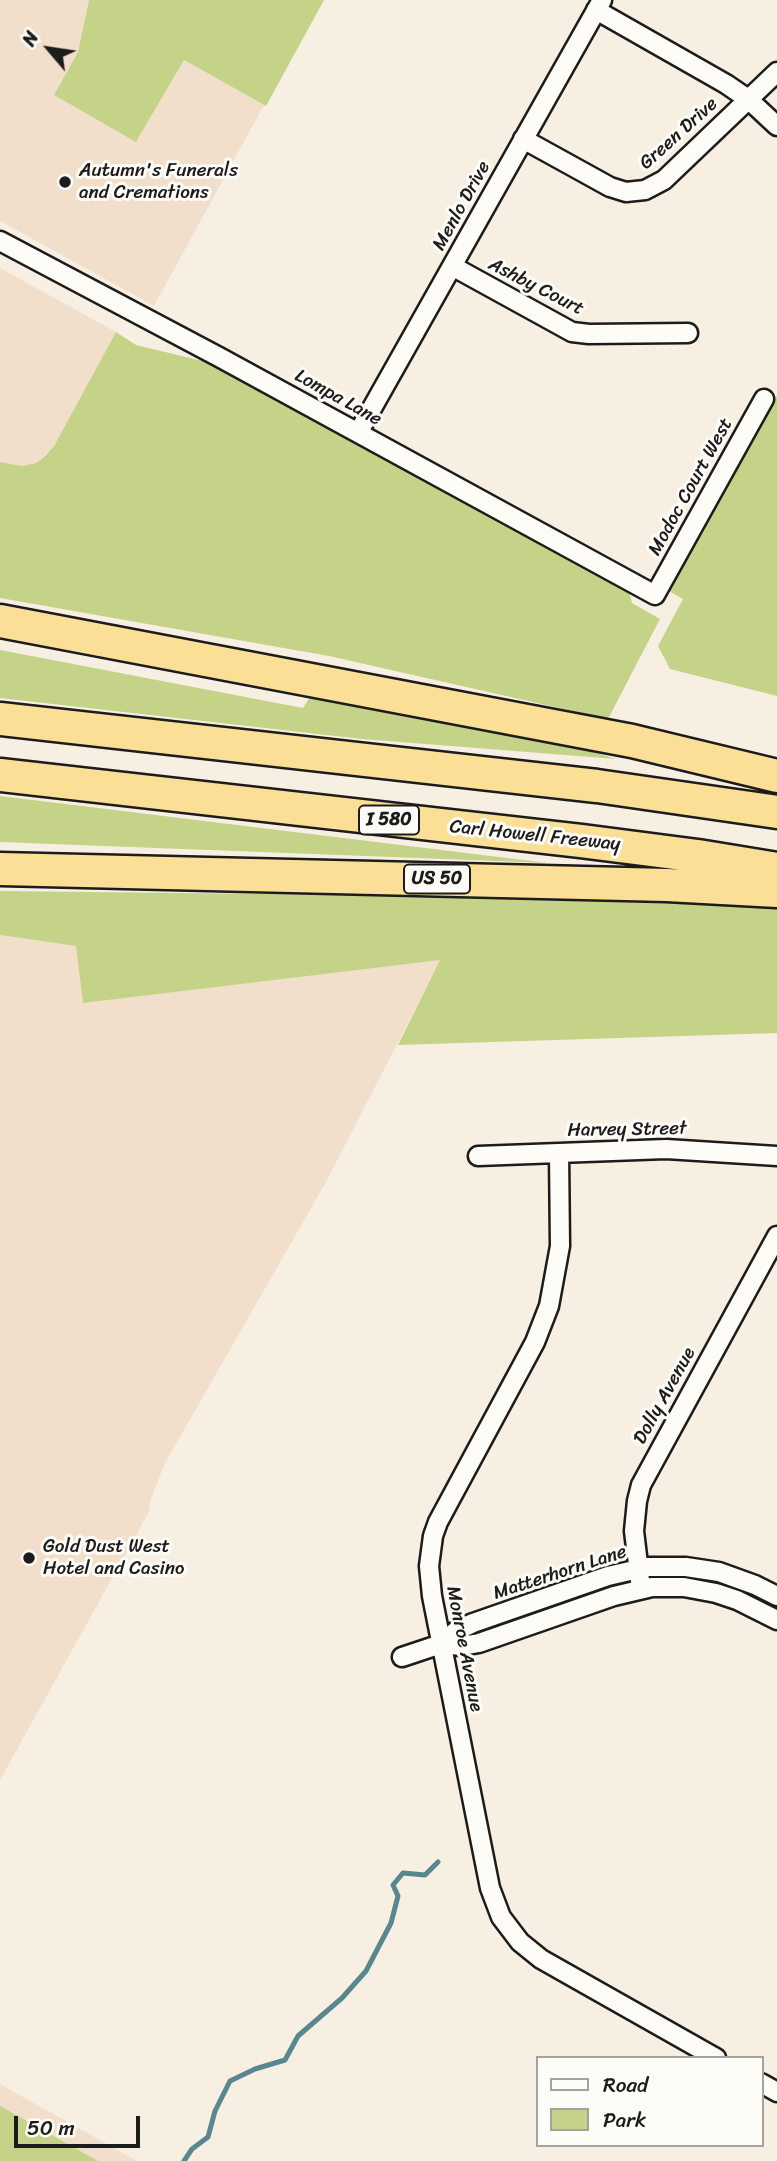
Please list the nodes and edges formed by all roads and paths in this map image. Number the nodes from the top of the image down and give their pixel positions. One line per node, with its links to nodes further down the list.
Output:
1 (599, 5): 3 (street); 5 (street, Menlo Drive)
2 (777, 72): 3 (street, Green Drive)
3 (748, 99): 4 (street); 5 (street, Green Drive)
4 (777, 126)
5 (523, 139): 7 (street, Menlo Drive)
6 (0, 241): 10 (street, Lompa Lane)
7 (452, 266): 8 (street, Ashby Court); 10 (street, Menlo Drive)
8 (688, 333)
9 (764, 399): 11 (street, Modoc Court West)
10 (358, 433): 11 (street, Lompa Lane)
11 (655, 595)
12 (0, 621): 15 (highway)
13 (0, 719): 16 (highway)
14 (0, 775): 18 (highway, Carl Howell Freeway / I 580)
15 (777, 776)
16 (777, 812)
17 (0, 869): 19 (highway, US 50)
18 (777, 869)
19 (777, 891)
20 (559, 1153): 21 (street, Harvey Street); 22 (street, Harvey Street); 28 (street, Monroe Avenue)
21 (478, 1156)
22 (777, 1156)
23 (777, 1236): 24 (street, Dolly Avenue)
24 (638, 1569): 25 (street, Dolly Avenue); 26 (street, Matterhorn Lane); 28 (street, Matterhorn Lane)
25 (641, 1589): 27 (street, Matterhorn Lane); 28 (street, Matterhorn Lane)
26 (777, 1596)
27 (777, 1620)
28 (441, 1644): 29 (street, Matterhorn Lane); 30 (street, Monroe Avenue)
29 (402, 1657)
30 (712, 2056)

